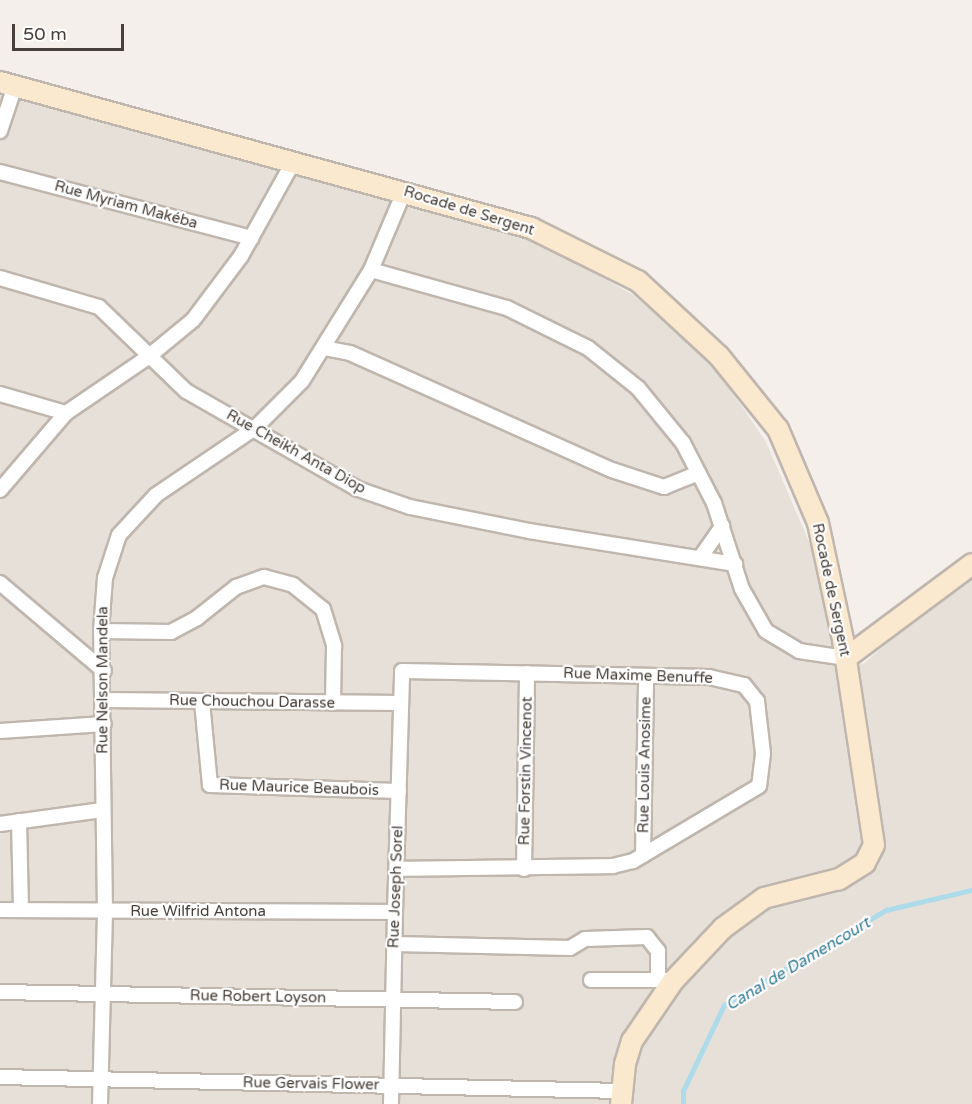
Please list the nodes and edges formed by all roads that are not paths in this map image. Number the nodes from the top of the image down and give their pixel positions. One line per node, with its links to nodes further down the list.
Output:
1 (8, 84): 2 (street); 3 (main road, Rocade de Sergent)
2 (0, 131)
3 (293, 162): 5 (main road, Rocade de Sergent); 6 (street)
4 (0, 172): 6 (street, Rue Myriam Makéba)
5 (404, 192): 7 (street, Rue Nelson Mandela); 22 (main road, Rocade de Sergent)
6 (252, 238): 10 (street)
7 (371, 270): 9 (street, Rue Nelson Mandela); 14 (street)
8 (0, 278): 10 (street, Rue Cheikh Anta Diop)
9 (324, 348): 13 (street, Rue Nelson Mandela); 14 (street)
10 (148, 357): 12 (street); 13 (street, Rue Cheikh Anta Diop)
11 (0, 394): 12 (street)
12 (66, 413): 15 (street)
13 (255, 428): 17 (street, Rue Cheikh Anta Diop); 21 (street, Rue Nelson Mandela)
14 (698, 473): 16 (street)
15 (0, 490)
16 (722, 526): 17 (street); 18 (street)
17 (700, 558): 18 (street, Rue Cheikh Anta Diop)
18 (735, 564): 22 (street)
19 (972, 564): 22 (main road)
20 (0, 583): 24 (street)
21 (101, 631): 24 (street, Rue Nelson Mandela); 29 (street)
22 (846, 658): 46 (main road, Rocade de Sergent)
23 (402, 670): 25 (street, Rue Maxime Benuffe); 30 (street, Rue Joseph Sorel)
24 (104, 671): 27 (street, Rue Nelson Mandela)
25 (527, 673): 26 (street, Rue Maxime Benuffe); 39 (street, Rue Forstin Vincenot)
26 (646, 676): 37 (street, Rue Louis Anosime); 37 (street, Rue Maxime Benuffe)
27 (104, 700): 28 (street, Rue Chouchou Darasse); 31 (street, Rue Nelson Mandela)
28 (202, 702): 29 (street, Rue Chouchou Darasse); 33 (street, Rue Maurice Beaubois)
29 (333, 703): 30 (street, Rue Chouchou Darasse)
30 (401, 703): 33 (street, Rue Joseph Sorel)
31 (104, 724): 32 (street); 34 (street, Rue Nelson Mandela)
32 (0, 731)
33 (399, 790): 38 (street, Rue Joseph Sorel)
34 (102, 810): 35 (street); 42 (street, Rue Nelson Mandela)
35 (19, 821): 36 (street); 41 (street)
36 (0, 824)
37 (643, 855): 39 (street, Rue Maxime Benuffe)
38 (397, 869): 39 (street, Rue Maxime Benuffe); 43 (street, Rue Joseph Sorel)
39 (524, 869)
40 (0, 910): 41 (street, Rue Wilfrid Antona)
41 (21, 910): 42 (street, Rue Wilfrid Antona)
42 (105, 912): 43 (street, Rue Wilfrid Antona); 48 (street, Rue Nelson Mandela)
43 (395, 912): 44 (street, Rue Joseph Sorel)
44 (395, 944): 46 (street); 49 (street, Rue Joseph Sorel)
45 (591, 980): 46 (street)
46 (666, 980): 54 (main road, Rocade de Sergent)
47 (0, 992): 48 (street, Rue Robert Loyson)
48 (101, 994): 49 (street, Rue Robert Loyson); 52 (street, Rue Nelson Mandela)
49 (393, 1000): 50 (street, Rue Robert Loyson); 53 (street, Rue Joseph Sorel)
50 (515, 1002)
51 (0, 1077): 52 (street, Rue Gervais Flower)
52 (100, 1079): 53 (street, Rue Gervais Flower); 55 (street, Rue Nelson Mandela)
53 (392, 1086): 54 (street, Rue Gervais Flower); 56 (street, Rue Joseph Sorel)
54 (621, 1098)
55 (100, 1104)
56 (391, 1104)

